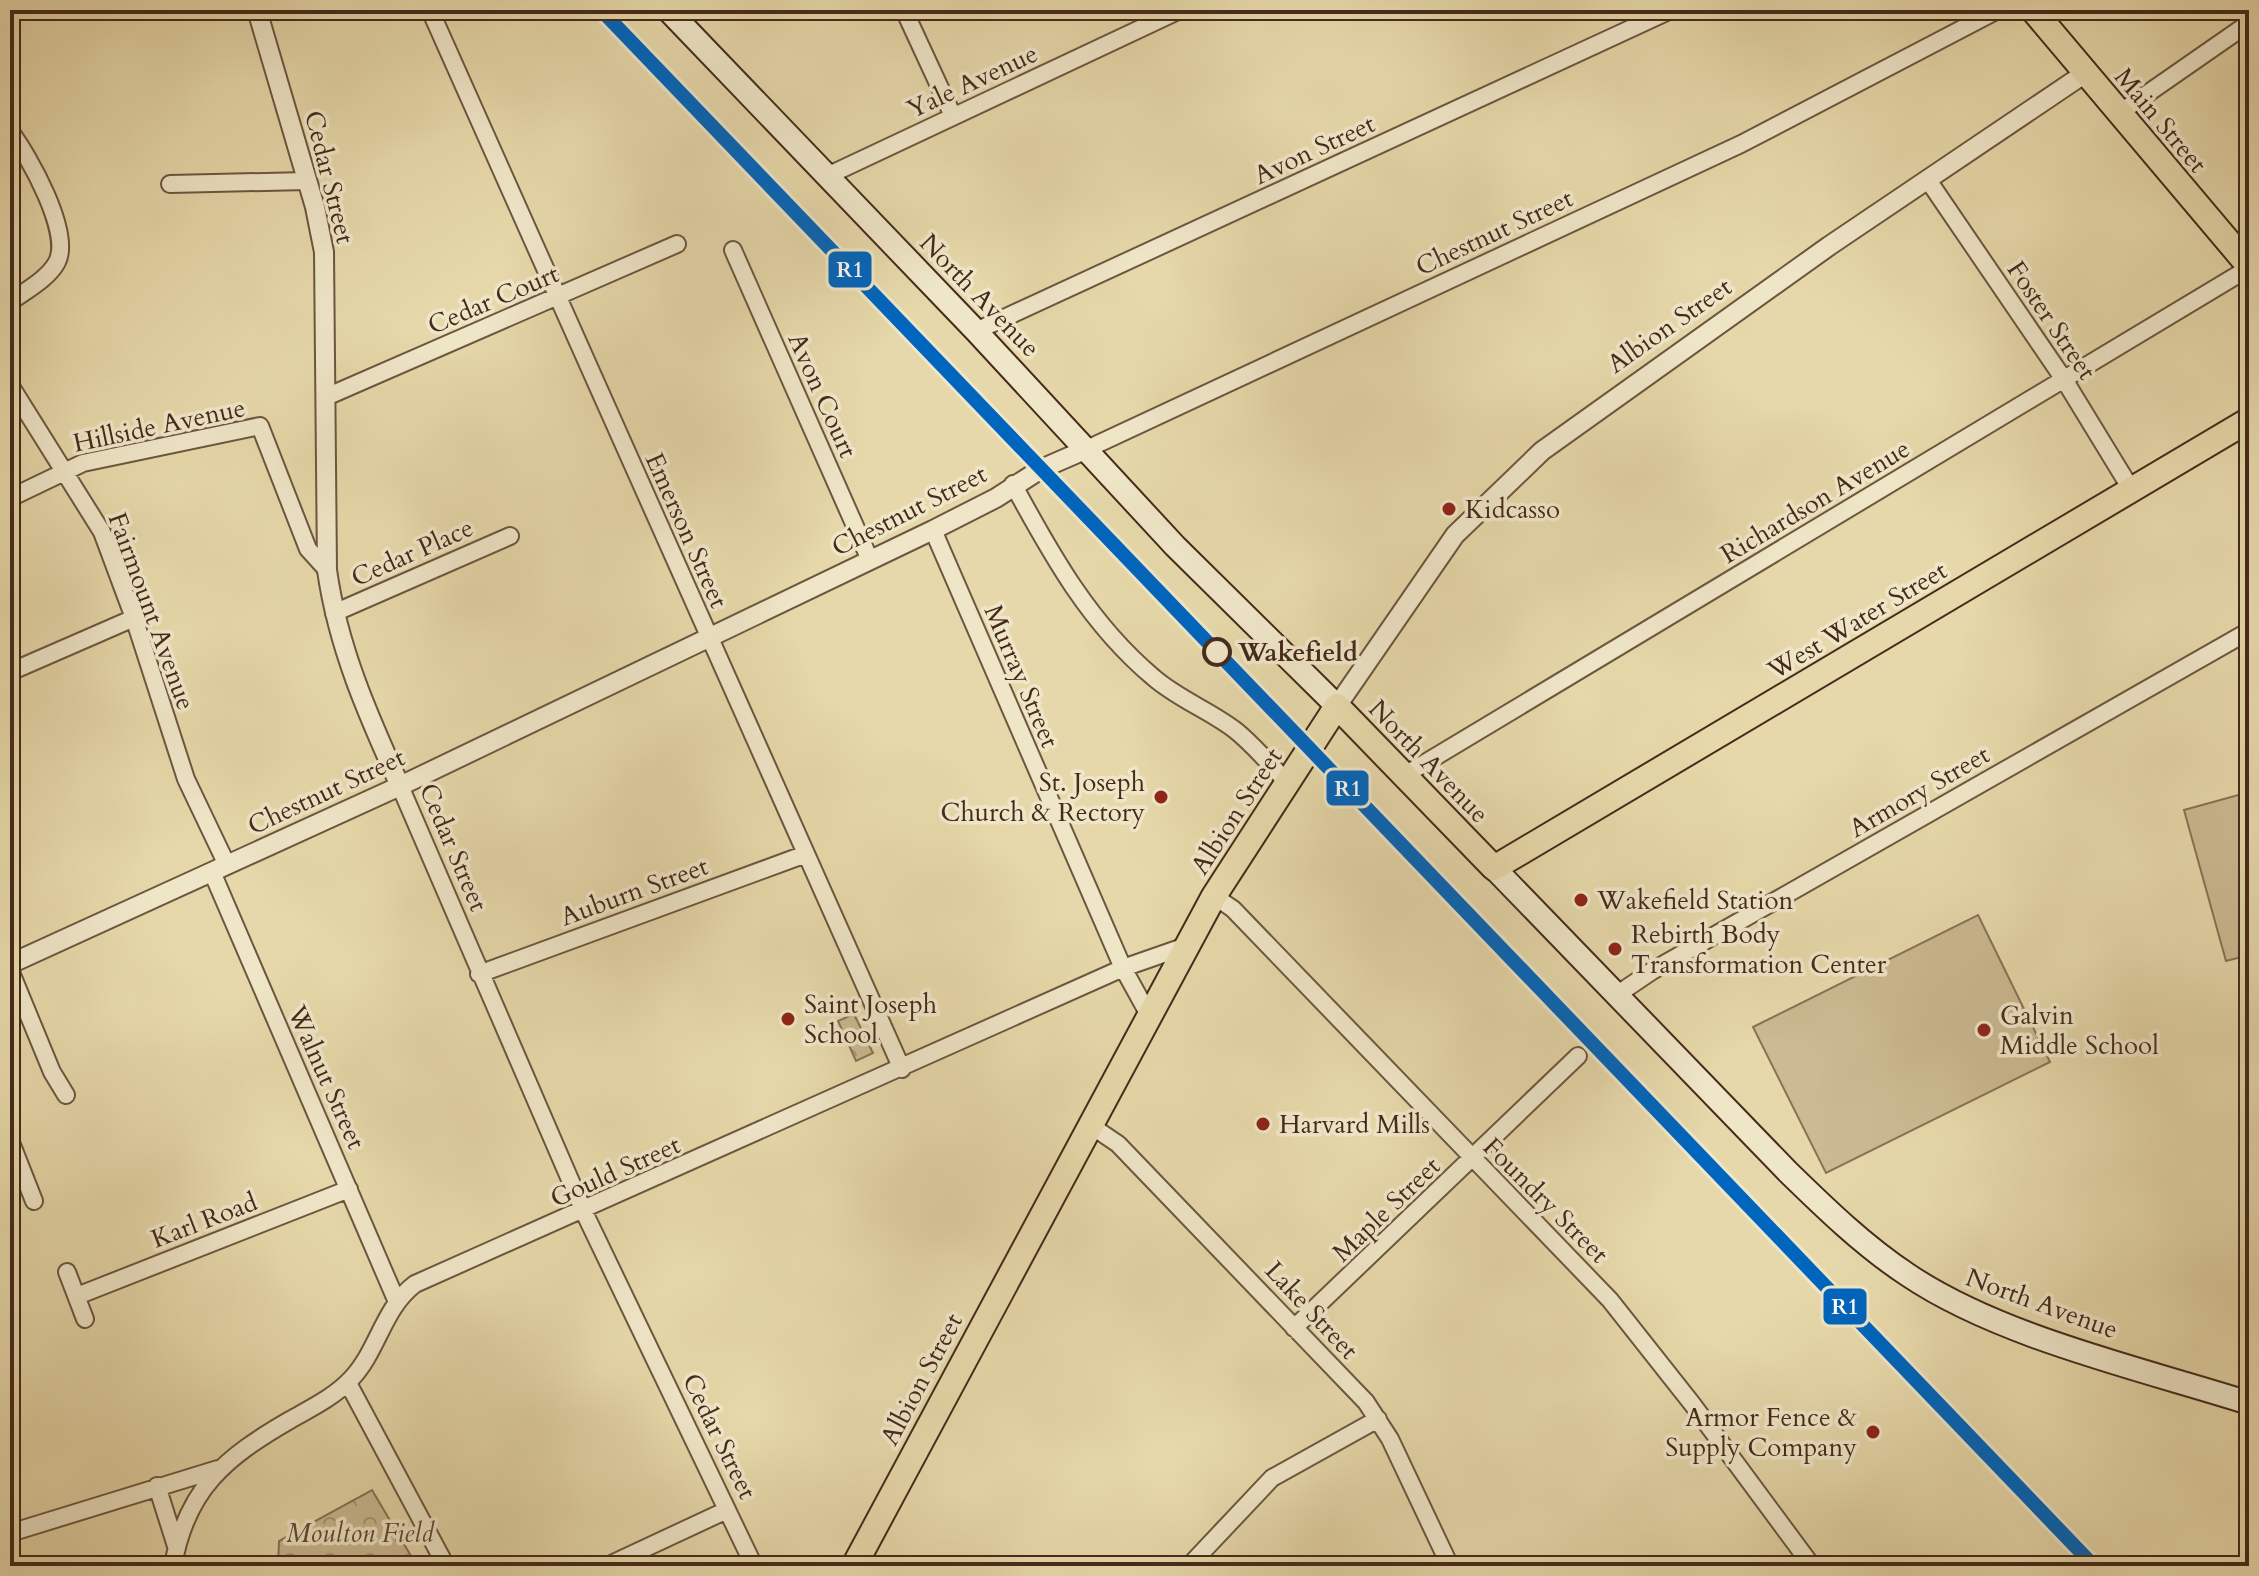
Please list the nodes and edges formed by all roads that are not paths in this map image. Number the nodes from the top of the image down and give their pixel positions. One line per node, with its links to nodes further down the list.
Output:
1 (257, 10): 16 (street, Cedar Street)
2 (430, 10): 21 (street, Emerson Street)
3 (668, 10): 14 (main road, North Avenue)
4 (904, 10): 12 (street)
5 (1180, 10): 12 (street, Yale Avenue)
6 (1671, 10): 23 (street, Avon Street)
7 (1998, 10): 28 (street, Chestnut Street)
8 (2033, 10): 10 (main road, Main Street)
9 (2249, 23): 11 (street)
10 (2084, 74): 11 (main road, Main Street); 15 (street, Albion Street)
11 (2118, 114): 20 (main road, Main Street)
12 (953, 116): 14 (street, Yale Avenue)
13 (10, 131): 22 (street)
14 (827, 176): 23 (main road, North Avenue)
15 (1928, 180): 24 (street, Foster Street); 42 (street, Albion Street)
16 (307, 181): 17 (street); 26 (street, Cedar Street)
17 (170, 184)
18 (677, 244): 21 (street, Cedar Court)
19 (733, 250): 35 (street, Avon Court)
20 (2249, 267): 24 (street, Richardson Avenue)
21 (557, 297): 26 (street, Cedar Court); 40 (street, Emerson Street)
22 (10, 302)
23 (976, 331): 28 (main road, North Avenue)
24 (2065, 381): 31 (street, Foster Street); 43 (street, Richardson Avenue)
25 (10, 385): 29 (street, Fairmount Avenue)
26 (326, 397): 36 (street, Cedar Street)
27 (2249, 420): 31 (main road, West Water Street)
28 (1087, 449): 30 (street, Chestnut Street); 42 (main road, North Avenue)
29 (65, 471): 32 (street, Hillside Avenue); 36 (street, Hillside Avenue); 38 (street, Fairmount Avenue)
30 (1013, 484): 33 (street, Chestnut Street); 44 (street)
31 (2131, 489): 48 (main road, West Water Street)
32 (10, 498)
33 (933, 530): 35 (street, Chestnut Street); 52 (street, Murray Street)
34 (510, 536): 37 (street, Cedar Place)
35 (870, 560): 40 (street, Chestnut Street)
36 (327, 570): 37 (street, Cedar Street)
37 (334, 613): 45 (street, Cedar Street)
38 (134, 618): 41 (street); 47 (street, Fairmount Avenue)
39 (2249, 631): 54 (street, Armory Street)
40 (709, 637): 45 (street, Chestnut Street); 46 (street, Emerson Street)
41 (10, 672)
42 (1337, 706): 43 (main road, North Avenue); 44 (main road, Albion Street)
43 (1405, 775): 48 (main road, North Avenue)
44 (1287, 782): 49 (main road, Albion Street)
45 (400, 786): 47 (street, Chestnut Street); 53 (street, Cedar Street)
46 (806, 854): 53 (street, Auburn Street); 57 (street, Emerson Street)
47 (220, 868): 51 (street, Chestnut Street); 62 (street, Walnut Street)
48 (1494, 868): 54 (main road, North Avenue)
49 (1214, 896): 50 (main road, Albion Street); 61 (street, Foundry Street)
50 (1186, 946): 52 (street, Gould Street); 55 (main road, Albion Street)
51 (10, 967): 58 (street)
52 (1123, 968): 55 (street, Murray Street); 57 (street, Gould Street)
53 (479, 974): 64 (street, Cedar Street)
54 (1615, 996): 71 (main road, North Avenue)
55 (1149, 1015): 59 (main road, Albion Street)
56 (1578, 1056): 61 (street, Maple Street)
57 (902, 1069): 64 (street, Gould Street)
58 (66, 1095)
59 (1090, 1125): 69 (street, Lake Street); 82 (main road, Albion Street)
60 (10, 1140): 63 (street)
61 (1472, 1160): 69 (street, Maple Street); 85 (street, Foundry Street)
62 (349, 1189): 66 (street, Karl Road); 67 (street, Walnut Street)
63 (34, 1201)
64 (584, 1212): 67 (street, Gould Street); 75 (street, Cedar Street)
65 (67, 1272): 66 (street)
66 (77, 1296): 68 (street)
67 (397, 1302): 70 (street, Gould Street)
68 (85, 1319)
69 (1294, 1328): 72 (street, Lake Street)
70 (348, 1383): 73 (street, Gould Street); 79 (street)
71 (2249, 1403)
72 (1378, 1419): 83 (street); 84 (street, Lake Street)
73 (218, 1469): 74 (street); 77 (street, Gould Street)
74 (157, 1486): 76 (street); 77 (street)
75 (727, 1510): 80 (street); 81 (street, Cedar Street)
76 (10, 1533)
77 (176, 1548): 78 (street, Gould Street)
78 (173, 1566)
79 (446, 1566)
80 (607, 1566)
81 (754, 1566)
82 (854, 1566)
83 (1189, 1566)
84 (1450, 1566)
85 (1812, 1566)

